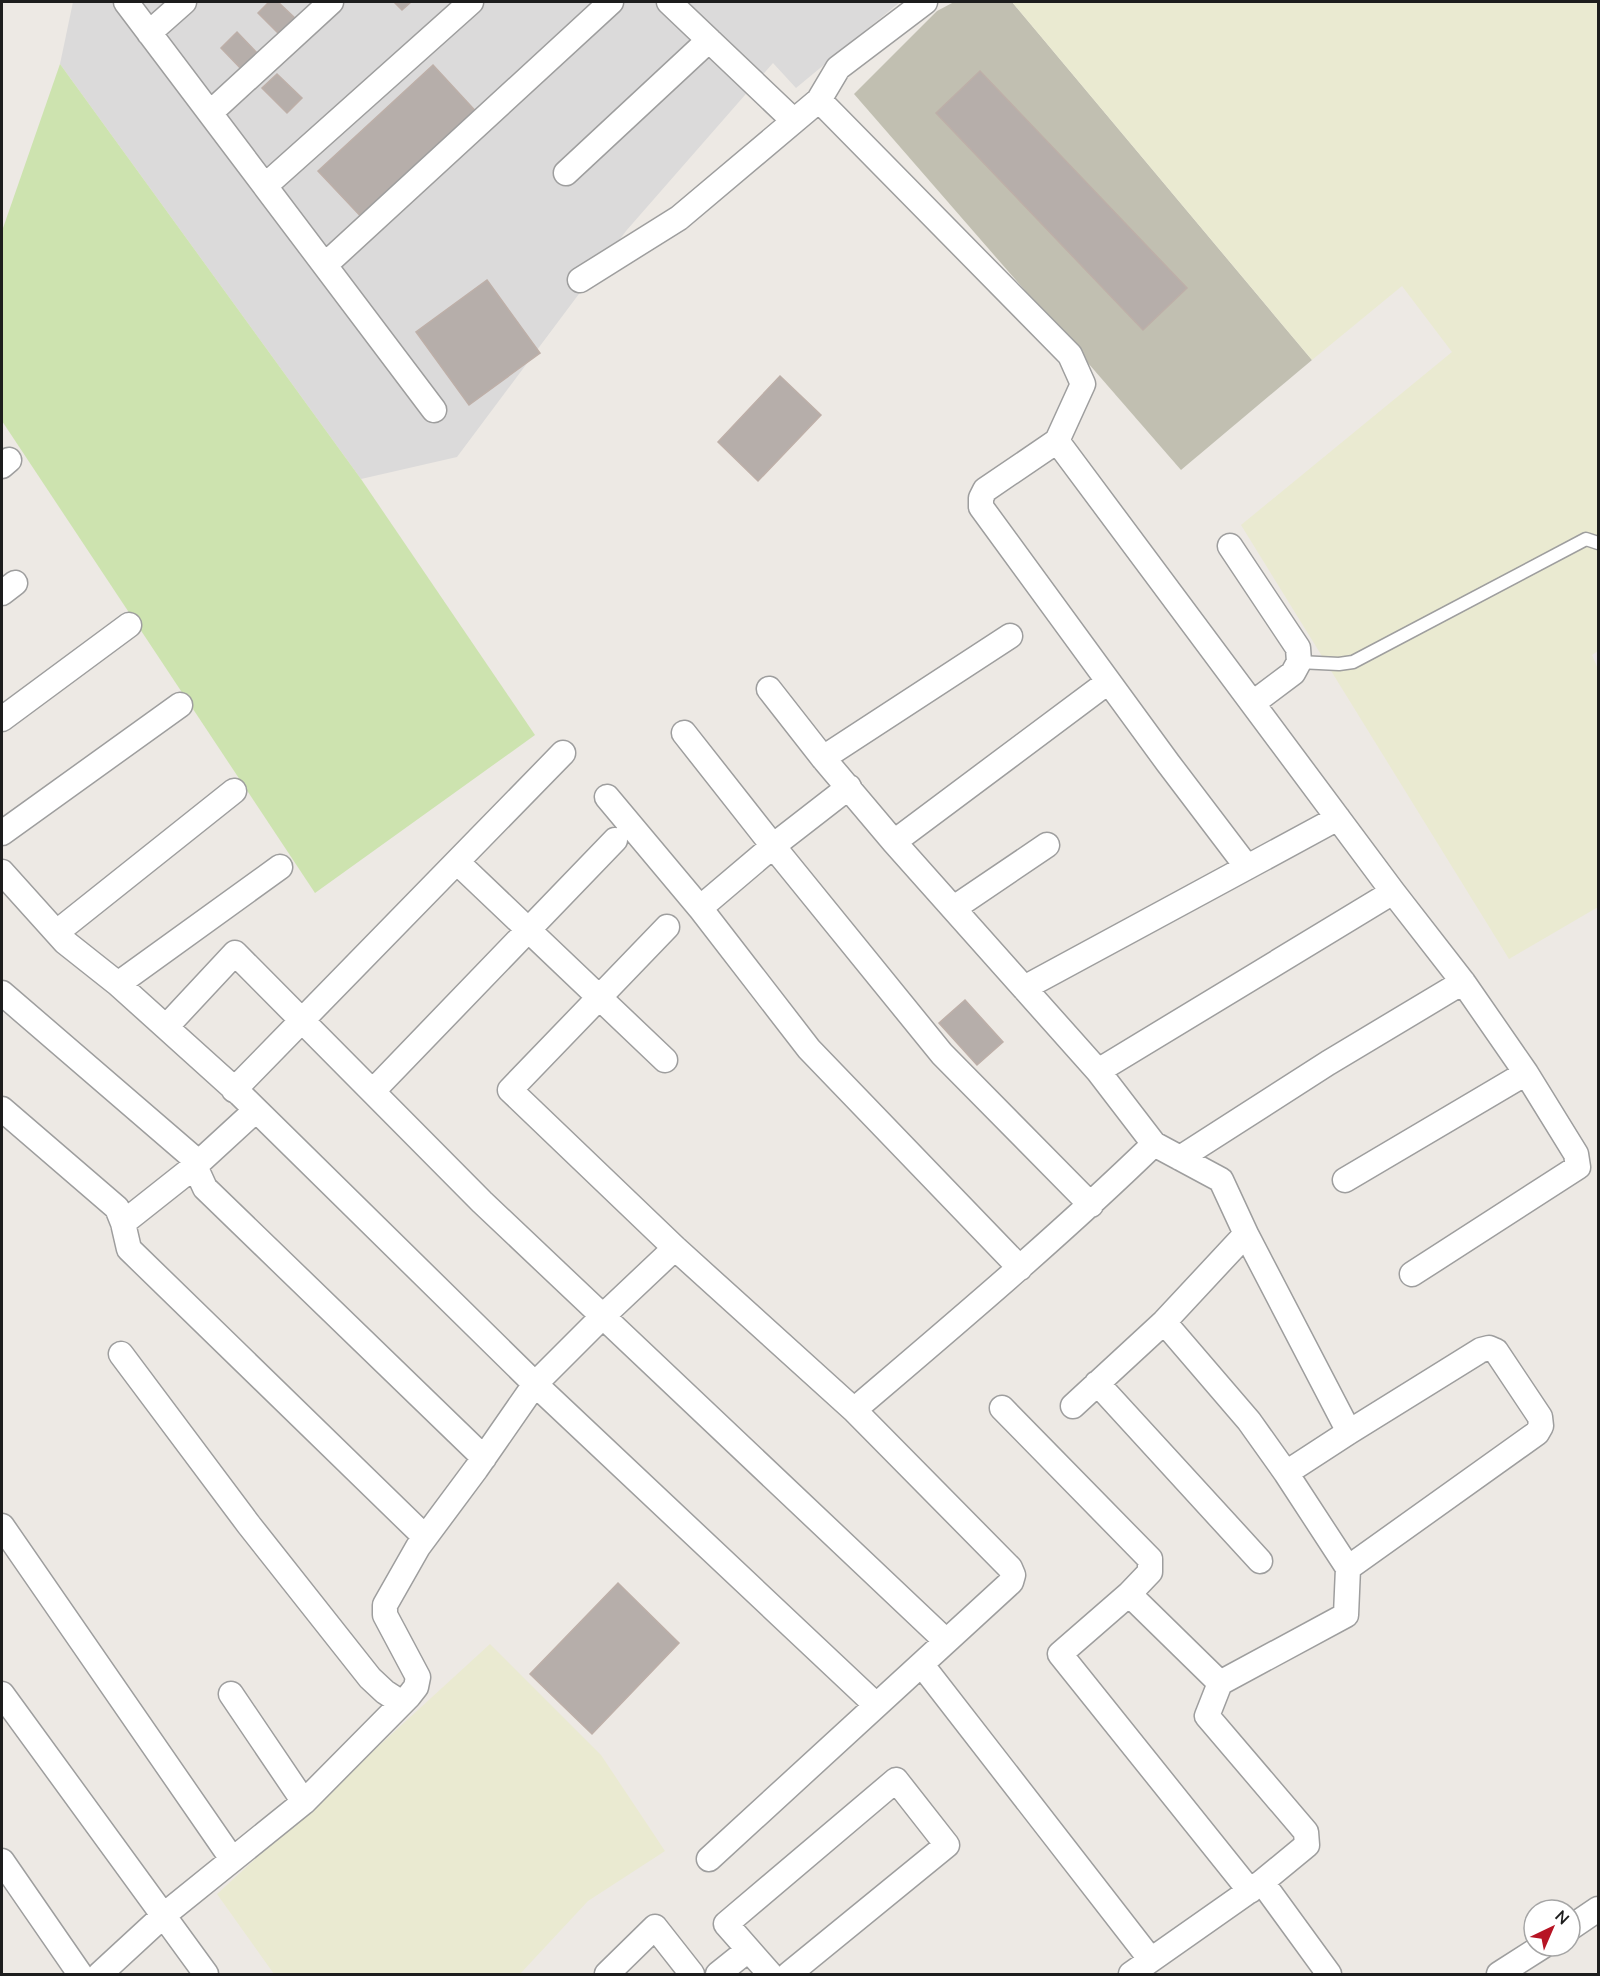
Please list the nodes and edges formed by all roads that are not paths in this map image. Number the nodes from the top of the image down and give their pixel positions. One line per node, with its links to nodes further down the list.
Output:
1 (126, 2): 8 (street)
2 (184, 2): 8 (street)
3 (331, 2): 11 (street)
4 (471, 2): 14 (street)
5 (611, 2): 15 (street)
6 (669, 2): 9 (street)
7 (925, 2): 10 (street)
8 (149, 33): 11 (street)
9 (709, 40): 12 (street); 13 (street)
10 (819, 100): 12 (street); 18 (street)
11 (210, 113): 14 (street)
12 (794, 121): 16 (street)
13 (566, 172)
14 (265, 186): 15 (street)
15 (325, 265): 17 (street)
16 (580, 280)
17 (434, 410)
18 (1057, 441): 24 (street); 26 (street)
19 (1599, 543): 23 (lane)
20 (1230, 546): 23 (street)
21 (129, 625): 28 (street)
22 (1010, 636): 31 (street)
23 (1299, 662): 26 (street)
24 (1108, 682): 38 (street); 43 (street)
25 (769, 689): 31 (street)
26 (1253, 703): 35 (street)
27 (180, 705): 36 (street)
28 (2, 719)
29 (684, 733): 40 (street)
30 (563, 753): 41 (street)
31 (823, 758): 32 (street)
32 (849, 787): 38 (street); 40 (street)
33 (234, 791): 50 (street)
34 (607, 797): 46 (street)
35 (1338, 818): 43 (street); 45 (street)
36 (2, 833)
37 (615, 840): 49 (street)
38 (894, 842): 47 (street)
39 (1047, 845): 47 (street)
40 (773, 846): 46 (street); 69 (street)
41 (457, 862): 49 (street); 56 (street)
42 (280, 867): 52 (street)
43 (1247, 867): 53 (street)
44 (2, 872): 50 (street)
45 (1393, 892): 51 (street); 59 (street)
46 (700, 908): 73 (street)
47 (954, 908): 53 (street)
48 (667, 927): 55 (street)
49 (528, 930): 55 (street); 62 (street)
50 (57, 932): 52 (street)
51 (1463, 982): 60 (street); 66 (street)
52 (118, 984): 57 (street)
53 (1024, 988): 59 (street)
54 (2, 993): 67 (street)
55 (599, 997): 58 (street); 72 (street)
56 (302, 1020): 57 (street); 61 (street); 62 (street)
57 (166, 1027): 61 (street)
58 (665, 1060)
59 (1098, 1071): 65 (street)
60 (1526, 1073): 68 (street); 74 (street)
61 (234, 1090): 64 (street)
62 (373, 1091): 75 (street)
63 (2, 1109): 70 (street)
64 (256, 1110): 67 (street); 79 (street)
65 (1154, 1144): 66 (street); 69 (street)
66 (1180, 1158): 71 (street)
67 (195, 1166): 70 (street); 84 (street)
68 (1345, 1180)
69 (1091, 1205): 73 (street)
70 (123, 1223): 87 (street)
71 (1246, 1234): 76 (street); 83 (street)
72 (675, 1248): 75 (street); 82 (street)
73 (1020, 1268): 82 (street)
74 (1412, 1274)
75 (603, 1316): 79 (street); 91 (street)
76 (1164, 1322): 78 (street); 85 (street)
77 (121, 1354): 96 (street)
78 (1097, 1383): 80 (street); 88 (street)
79 (535, 1384): 84 (street); 97 (street)
80 (1073, 1406)
81 (1002, 1408): 90 (street)
82 (854, 1410): 91 (street)
83 (1349, 1432): 85 (street); 89 (street)
84 (484, 1458): 87 (street)
85 (1286, 1473): 89 (street)
86 (2, 1526): 99 (street)
87 (425, 1537): 96 (street)
88 (1260, 1561)
89 (1348, 1568): 93 (street)
90 (1130, 1594): 93 (street); 102 (street)
91 (945, 1641): 92 (street)
92 (922, 1665): 97 (street); 108 (street)
93 (1221, 1683): 102 (street)
94 (2, 1694): 104 (street)
95 (231, 1694): 98 (street)
96 (402, 1703): 98 (street)
97 (876, 1705): 100 (street)
98 (304, 1803): 99 (street)
99 (232, 1859): 104 (street)
100 (709, 1859)
101 (2, 1861): 109 (street)
102 (1256, 1887): 108 (street); 118 (street)
103 (1599, 1909): 105 (street)
104 (164, 1915): 110 (street); 111 (street)
105 (1582, 1920)
106 (748, 1950): 114 (street); 115 (street); 116 (street)
107 (1525, 1958): 119 (street)
108 (1151, 1960): 117 (street)
109 (80, 1974)
110 (100, 1974)
111 (206, 1974)
112 (607, 1974): 113 (street)
113 (692, 1974)
114 (718, 1974)
115 (770, 1974)
116 (789, 1974)
117 (1131, 1974)
118 (1329, 1974)
119 (1500, 1974)

